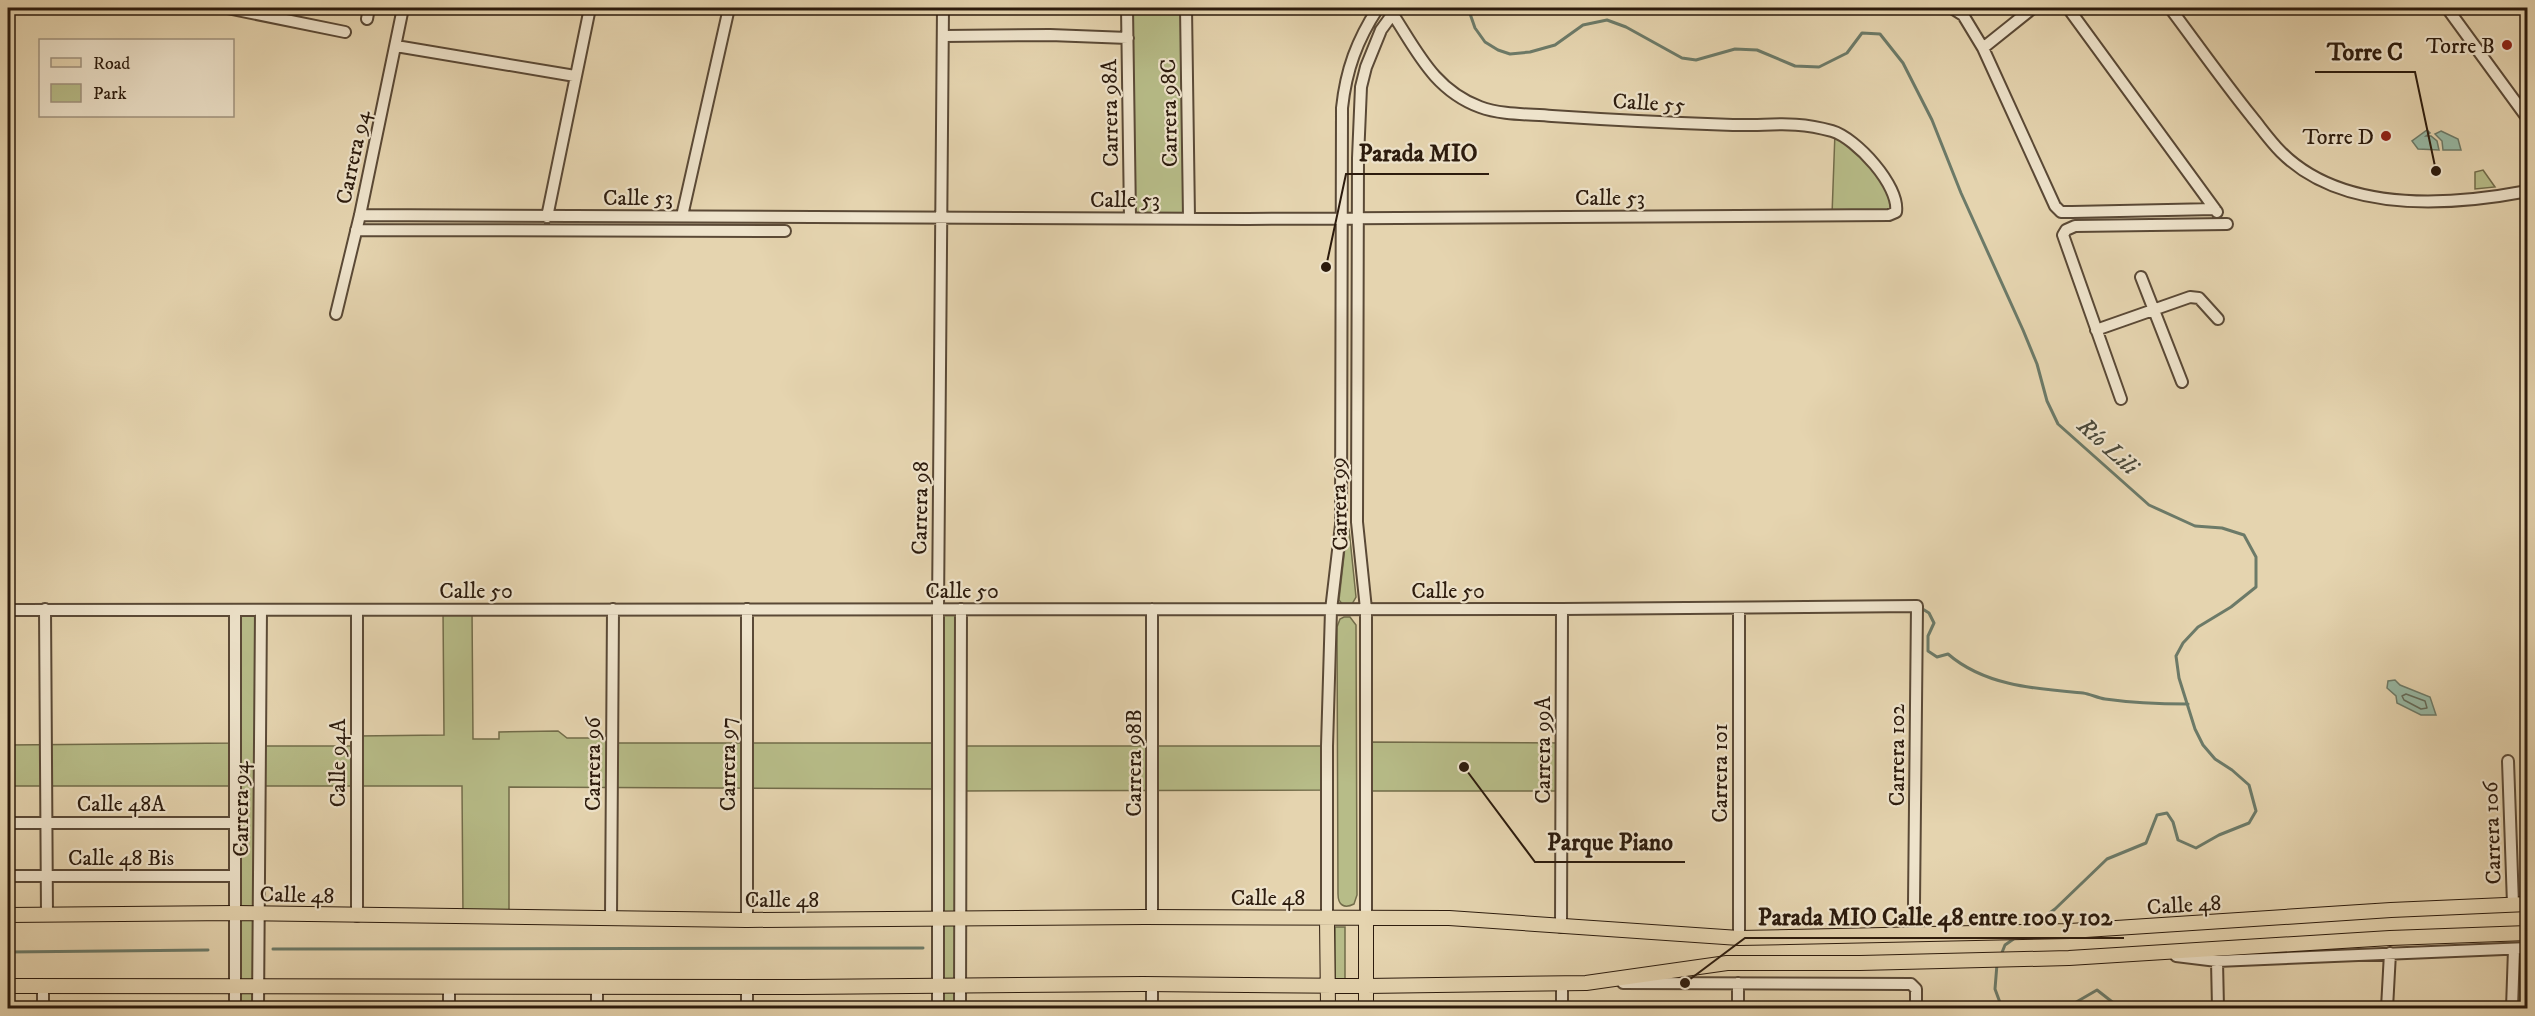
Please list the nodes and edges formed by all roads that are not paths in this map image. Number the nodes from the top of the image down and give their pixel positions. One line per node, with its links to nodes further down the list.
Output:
1 (227, 8): 17 (street)
2 (369, 8): 16 (street)
3 (403, 8): 20 (street, Carrera 94)
4 (590, 8): 22 (street)
5 (729, 8): 28 (street)
6 (944, 8): 18 (street, Carrera 98)
7 (1127, 8): 19 (street, Carrera 98A)
8 (1186, 8): 32 (street, Carrera 98C)
9 (1378, 8): 33 (street, Carrera 99)
10 (1952, 8): 21 (street)
11 (2033, 8): 21 (street)
12 (2068, 8): 25 (street)
13 (2170, 8): 24 (street)
14 (2446, 8): 23 (street)
15 (1395, 10): 26 (street, Calle 55); 34 (street, Carrera 99)
16 (367, 20)
17 (345, 32)
18 (944, 36): 19 (street); 30 (street, Carrera 98)
19 (1128, 38): 31 (street, Carrera 98A)
20 (396, 46): 22 (street); 27 (street, Carrera 94)
21 (1983, 48): 25 (street)
22 (575, 76): 29 (street)
23 (2528, 119)
24 (2528, 191)
25 (2215, 209): 41 (street)
26 (1889, 214): 34 (street, Calle 53)
27 (360, 215): 29 (street, Calle 53); 35 (street, Carrera 94)
28 (682, 216): 29 (street, Calle 53); 30 (street, Calle 53)
29 (547, 217)
30 (941, 217): 31 (street, Calle 53); 49 (street, Carrera 98)
31 (1130, 218): 32 (street, Calle 53)
32 (1189, 218): 33 (street, Calle 53)
33 (1342, 218): 34 (street, Calle 53); 52 (street, Carrera 99)
34 (1358, 218): 53 (street, Carrera 99)
35 (356, 230): 36 (street, Calle 53); 39 (street, Carrera 94)
36 (785, 231)
37 (2140, 277): 38 (street)
38 (2153, 310): 40 (street); 41 (street); 42 (street)
39 (336, 314)
40 (2218, 319)
41 (2096, 330): 43 (street)
42 (2182, 382)
43 (2121, 399)
44 (1917, 606): 45 (street, Calle 50); 66 (street, Carrera 102)
45 (1739, 608): 54 (street, Calle 50); 83 (street, Carrera 101)
46 (45, 609): 55 (street, Calle 50); 56 (street, Calle 50); 61 (street)
47 (613, 609): 48 (street, Calle 50); 58 (street, Calle 50); 75 (street, Carrera 96)
48 (747, 609): 49 (street, Calle 50); 78 (street, Carrera 97)
49 (938, 609): 50 (street, Calle 50); 79 (street, Carrera 98)
50 (961, 609): 51 (street, Calle 50); 80 (street)
51 (1152, 609): 52 (street, Calle 50); 74 (street, Carrera 98B)
52 (1331, 609): 53 (street, Calle 50); 76 (street, Carrera 99)
53 (1366, 609): 54 (street, Calle 50); 77 (street, Carrera 99)
54 (1562, 609): 81 (street, Carrera 99A)
55 (8, 610)
56 (236, 610): 57 (street, Calle 50); 62 (street, Carrera 94)
57 (261, 610): 58 (street, Calle 50); 72 (street, Carrera 94)
58 (357, 610): 73 (street, Calle 94A)
59 (2508, 761): 67 (street, Carrera 106)
60 (8, 823): 61 (street, Calle 48A)
61 (46, 823): 62 (street, Calle 48A); 64 (street)
62 (236, 823): 65 (street, Carrera 94)
63 (8, 876): 64 (street, Calle 48 Bis)
64 (46, 876): 65 (street, Calle 48 Bis); 71 (street)
65 (236, 876): 69 (street, Carrera 94)
66 (1914, 904)
67 (2513, 904): 68 (main road, Calle 48); 83 (main road, Calle 48)
68 (2528, 904)
69 (236, 913): 71 (main road, Calle 48); 72 (main road, Calle 48); 96 (street, Carrera 94)
70 (8, 915): 71 (main road, Calle 48)
71 (46, 915)
72 (259, 915): 73 (main road, Calle 48); 100 (street, Carrera 94)
73 (357, 916): 75 (main road, Calle 48)
74 (1152, 917): 76 (main road, Calle 48); 80 (main road, Calle 48)
75 (611, 918): 78 (main road, Calle 48)
76 (1327, 918): 77 (main road, Calle 48); 98 (main road, Carrera 99)
77 (1366, 919): 81 (main road, Calle 48); 99 (main road, Carrera 99)
78 (747, 920): 79 (main road, Calle 48)
79 (938, 920): 80 (main road, Calle 48); 93 (street, Carrera 98)
80 (960, 920): 97 (street)
81 (1561, 927): 83 (main road, Calle 48)
82 (2528, 933): 86 (main road, Calle 48)
83 (1739, 938)
84 (2528, 948): 85 (street)
85 (2514, 949): 87 (street); 120 (street)
86 (2150, 953): 88 (street); 90 (main road, Calle 48)
87 (2390, 954): 88 (street); 119 (street)
88 (2217, 961): 118 (street)
89 (1562, 983): 90 (main road, Calle 48); 99 (main road, Calle 48); 115 (street)
90 (1586, 983): 91 (street, Calle 48)
91 (1738, 983): 116 (street); 117 (street, Calle 48)
92 (1152, 984): 97 (main road, Calle 48); 98 (main road, Calle 48); 112 (street)
93 (938, 985): 97 (main road, Calle 48); 103 (main road, Calle 48); 110 (street, Carrera 98)
94 (8, 986): 95 (main road, Calle 48)
95 (43, 986): 96 (main road, Calle 48); 104 (street)
96 (236, 986): 100 (main road, Calle 48); 105 (street, Carrera 94)
97 (960, 986): 111 (street)
98 (1328, 986): 99 (main road, Calle 48); 113 (main road, Carrera 99)
99 (1366, 986): 114 (main road, Carrera 99)
100 (258, 987): 101 (main road, Calle 48); 106 (street, Carrera 94)
101 (449, 987): 102 (main road, Calle 48); 107 (street)
102 (597, 987): 103 (main road, Calle 48); 108 (street)
103 (747, 987): 109 (street)
104 (43, 1008)
105 (236, 1008)
106 (258, 1008)
107 (449, 1008)
108 (597, 1008)
109 (747, 1008)
110 (938, 1008)
111 (960, 1008)
112 (1152, 1008)
113 (1328, 1008)
114 (1366, 1008)
115 (1562, 1008)
116 (1738, 1008)
117 (1916, 1008)
118 (2218, 1008)
119 (2387, 1008)
120 (2512, 1008)

